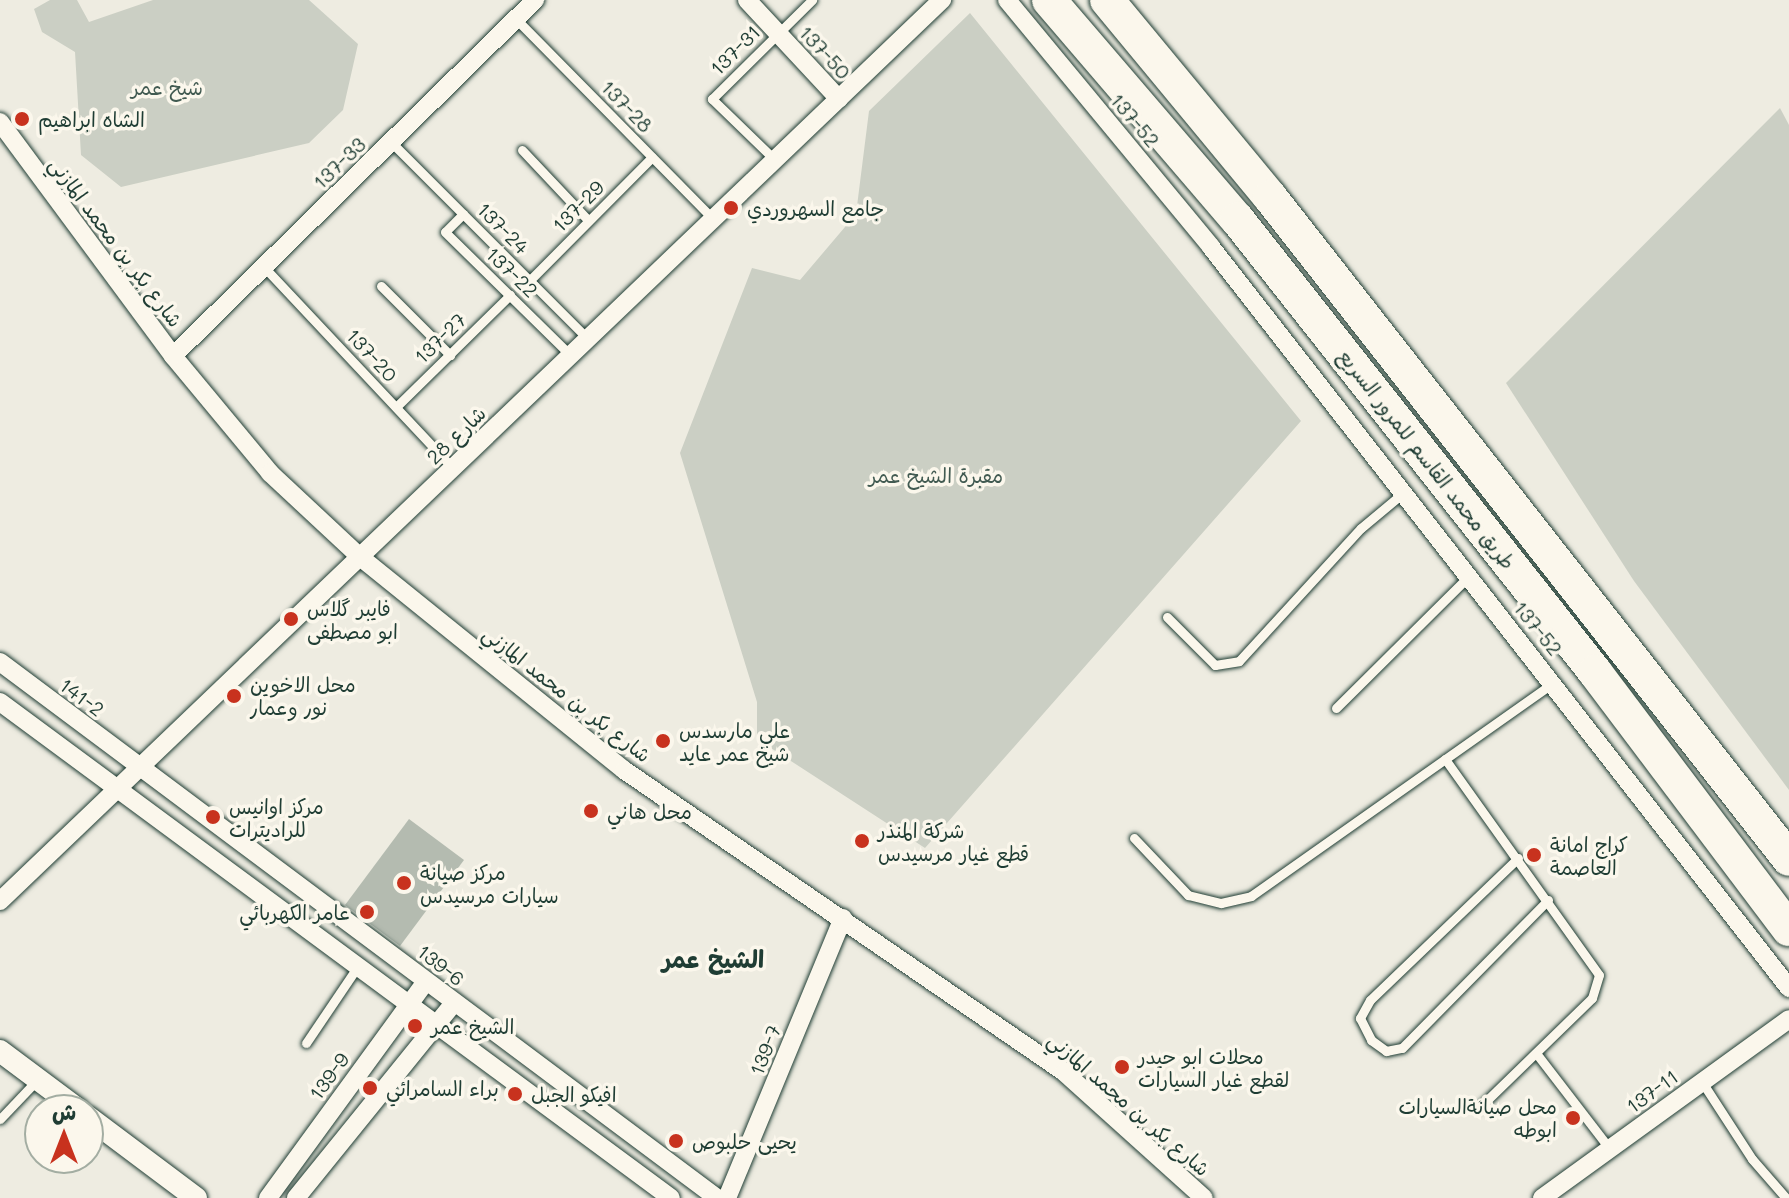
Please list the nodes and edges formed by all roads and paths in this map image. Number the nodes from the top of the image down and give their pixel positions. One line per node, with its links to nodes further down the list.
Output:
1 (535, 0): 8 (street, 137-33)
2 (747, 0): 9 (street, 137-50)
3 (812, 0): 9 (lane)
4 (942, 0): 10 (street, شارع 28)
5 (1007, 0): 29 (street, 137-52)
6 (1049, 0): 46 (highway, طريق محمد القاسم للمرور السريع)
7 (1107, 0): 42 (highway, طريق محمد القاسم للمرور السريع)
8 (516, 19): 12 (street, 137-33); 14 (lane, 137-28)
9 (777, 33): 10 (street, 137-50); 15 (lane, 137-31)
10 (839, 99): 15 (street, شارع 28)
11 (0, 122): 25 (street, شارع بكر بن محمد المازني)
12 (392, 143): 16 (lane, 137-24); 19 (street, 137-33)
13 (522, 150): 18 (lane)
14 (652, 157): 17 (lane, 137-28); 18 (lane, 137-29)
15 (775, 160): 17 (street, شارع 28)
16 (463, 214): 20 (lane, 137-24); 22 (lane, 137-22)
17 (713, 219): 23 (street, شارع 28)
18 (588, 220): 20 (lane, 137-29)
19 (264, 267): 25 (street, 137-33); 27 (lane, 137-20)
20 (530, 280): 23 (lane, 137-24)
21 (381, 286): 24 (lane)
22 (510, 295): 24 (lane, 137-27); 26 (lane, 137-22)
23 (588, 339): 26 (street, شارع 28)
24 (450, 355): 27 (lane, 137-27)
25 (173, 356): 30 (street, شارع بكر بن محمد المازني)
26 (571, 356): 28 (street, شارع 28)
27 (396, 407): 28 (lane, 137-20)
28 (453, 468): 30 (street, شارع 28)
29 (1403, 493): 31 (street, 137-52); 32 (lane)
30 (360, 557): 38 (street, شارع 28); 45 (street, شارع بكر بن محمد المازني)
31 (1469, 576): 34 (street, 137-52); 36 (lane)
32 (1167, 617)
33 (0, 662): 38 (street, 141-2)
34 (1554, 682): 37 (lane); 49 (street, 137-52)
35 (0, 702): 39 (street)
36 (1336, 708)
37 (1445, 759): 40 (lane); 41 (lane)
38 (137, 767): 39 (street, شارع 28); 48 (street, 139-6)
39 (115, 792): 44 (street, شارع 28); 47 (street)
40 (1134, 838)
41 (1518, 858): 43 (lane); 43 (lane)
42 (1789, 859)
43 (1548, 900): 56 (lane)
44 (0, 901)
45 (843, 918): 69 (street, 139-7); 70 (street, شارع بكر بن محمد المازني)
46 (1789, 929)
47 (359, 964): 50 (street); 54 (lane)
48 (426, 981): 50 (street, 139-9); 51 (street, 139-6)
49 (1789, 988)
50 (408, 1003): 53 (street); 65 (street, 139-9)
51 (454, 1003): 53 (street); 68 (street, 139-6)
52 (1789, 1019): 58 (street, 137-11)
53 (436, 1024): 66 (street); 67 (street)
54 (306, 1043)
55 (0, 1051): 57 (street)
56 (1536, 1053): 60 (lane); 63 (lane)
57 (38, 1079): 59 (street); 61 (lane)
58 (1702, 1082): 63 (street, 137-11); 72 (lane)
59 (58, 1094)
60 (1480, 1107)
61 (0, 1119)
62 (104, 1129): 64 (street)
63 (1610, 1149): 71 (street, 137-11)
64 (196, 1198)
65 (268, 1198)
66 (296, 1198)
67 (671, 1198)
68 (717, 1198)
69 (727, 1198)
70 (1204, 1198)
71 (1543, 1198)
72 (1786, 1198)

